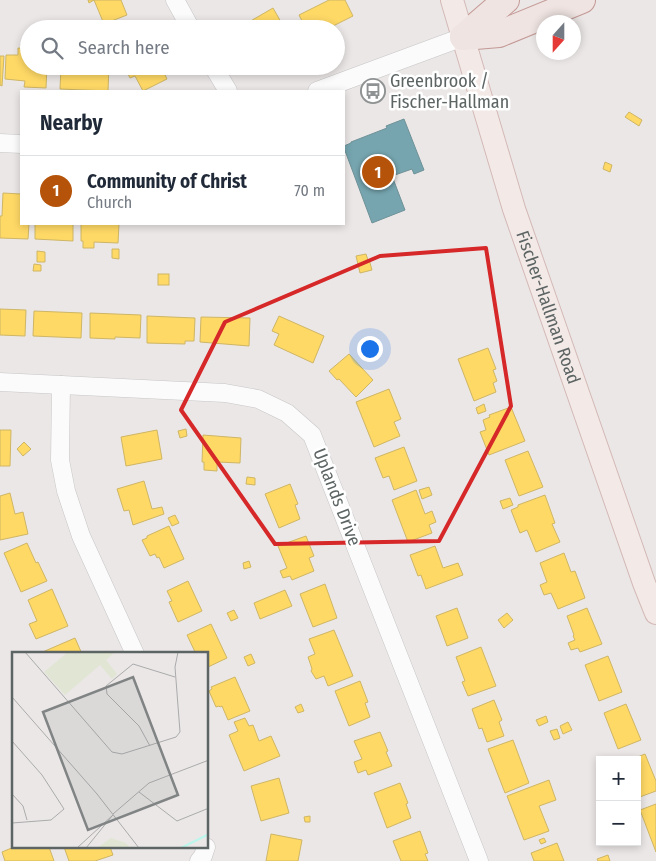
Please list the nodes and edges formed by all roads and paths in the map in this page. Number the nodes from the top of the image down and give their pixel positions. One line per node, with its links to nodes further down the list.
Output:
1 (174, 0): 5 (street)
2 (452, 0): 6 (main road, Fischer-Hallman Road)
3 (506, 0): 6 (highway)
4 (582, 0): 6 (highway)
5 (186, 20)
6 (463, 37): 9 (street); 14 (main road, Fischer-Hallman Road)
7 (218, 75): 8 (street)
8 (227, 90)
9 (320, 90)
10 (0, 143): 11 (street)
11 (20, 144)
12 (0, 382): 13 (street, Uplands Drive)
13 (61, 385): 15 (street); 18 (street, Uplands Drive)
14 (656, 612)
15 (134, 652)
16 (206, 848): 17 (street)
17 (199, 861)
18 (478, 861)

